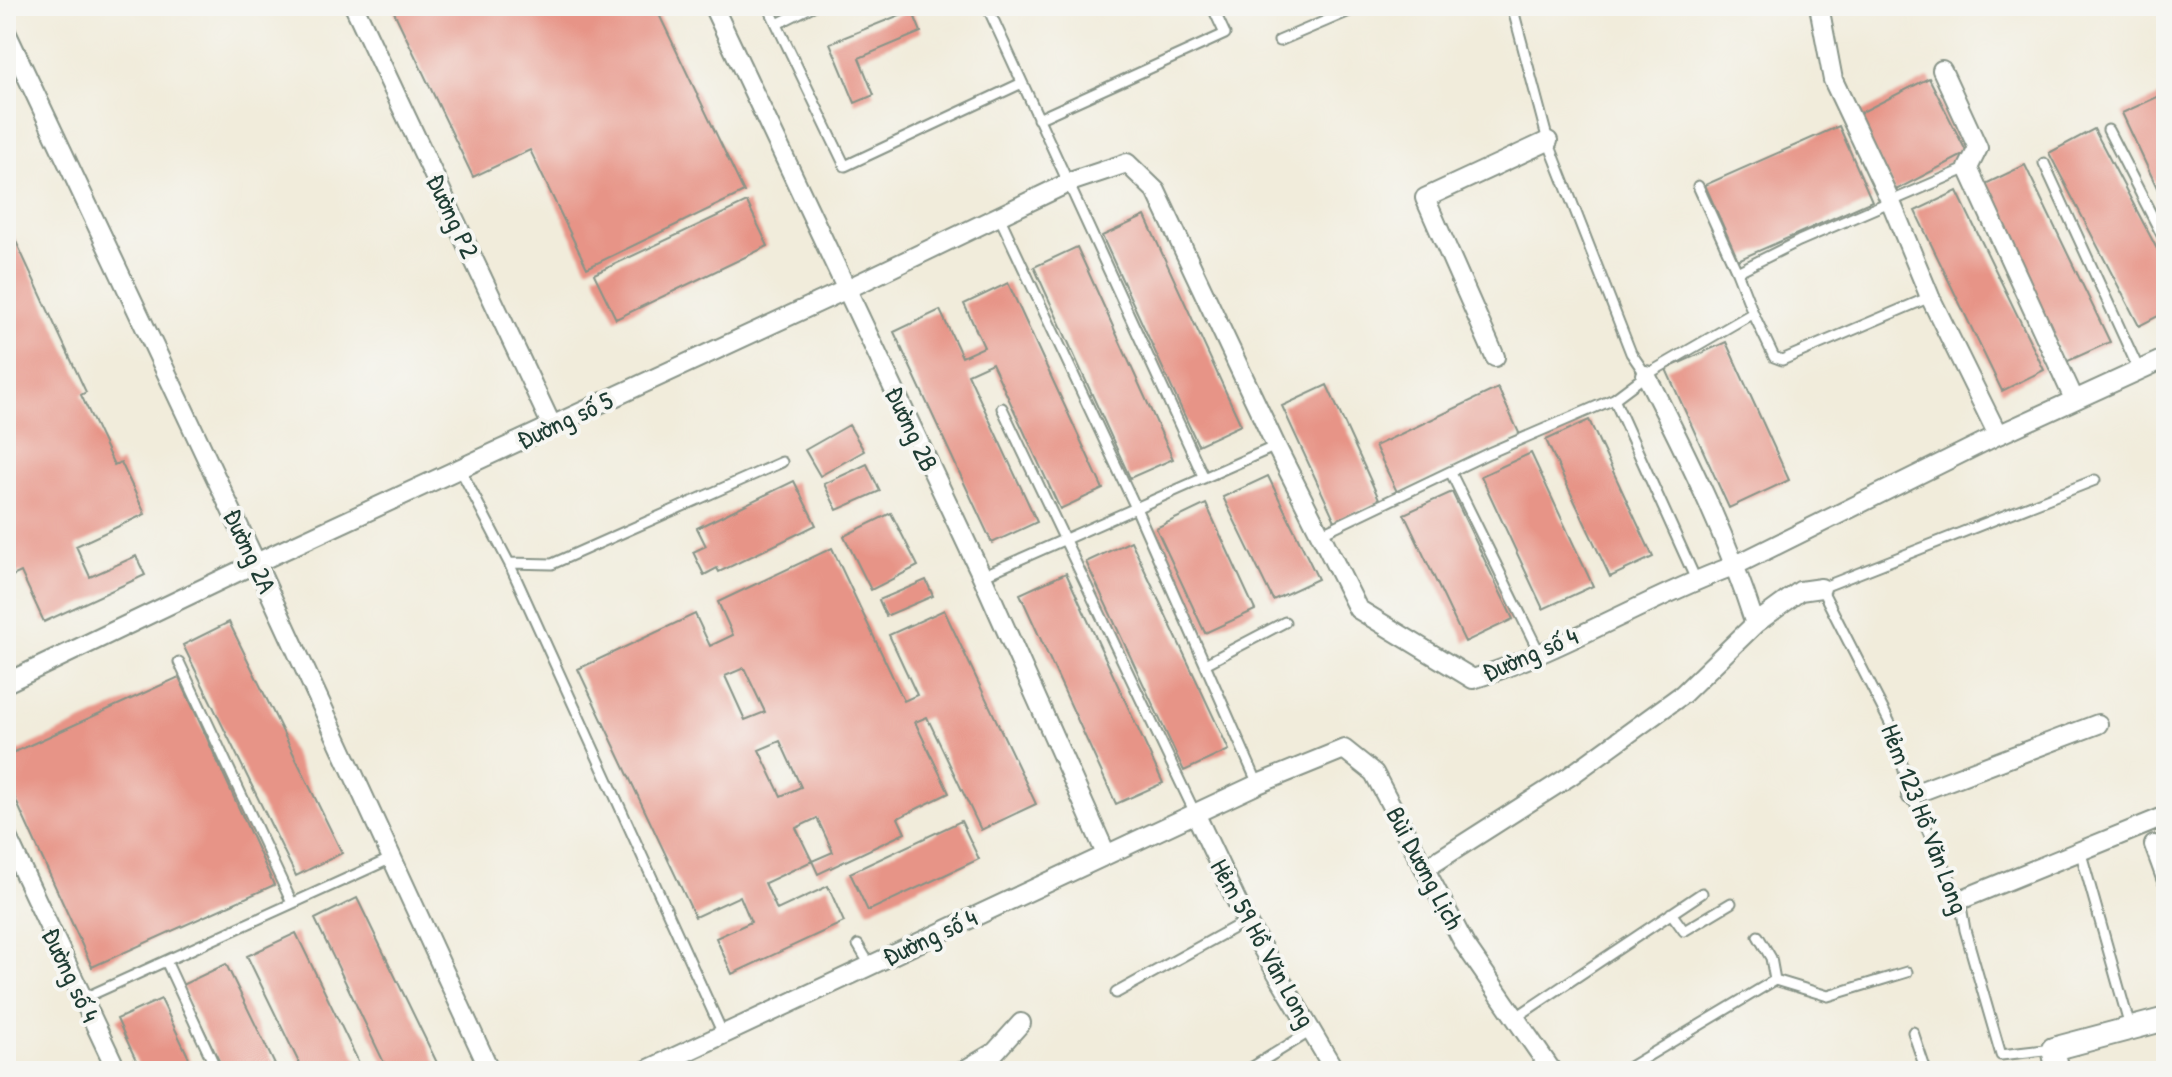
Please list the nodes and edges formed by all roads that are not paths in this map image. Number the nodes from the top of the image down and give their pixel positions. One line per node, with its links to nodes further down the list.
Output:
1 (354, 6): 38 (street, Đường P2)
2 (713, 6): 28 (street, Đường 2B)
3 (768, 6): 10 (lane)
4 (813, 6): 10 (lane)
5 (987, 6): 15 (lane)
6 (1212, 6): 16 (lane)
7 (1361, 6): 12 (lane)
8 (1512, 6): 18 (lane)
9 (1819, 6): 24 (street)
10 (777, 24): 15 (lane)
11 (6, 32): 13 (street, Đường 2A)
12 (1279, 41)
13 (11, 57): 49 (street, Đường 2A)
14 (1942, 70): 21 (street)
15 (1022, 83): 16 (lane)
16 (1038, 119): 22 (lane)
17 (2108, 130): 26 (lane)
18 (1548, 141): 31 (street); 34 (lane)
19 (1127, 163): 22 (street, Đường số 5); 40 (street, Đường số 4)
20 (2044, 163): 33 (lane)
21 (1968, 168): 24 (lane); 36 (street)
22 (1070, 182): 25 (street, Đường số 5); 44 (lane)
23 (1698, 186): 27 (lane)
24 (1890, 200): 27 (lane); 29 (street)
25 (999, 216): 28 (street, Đường số 5); 46 (lane)
26 (2166, 243)
27 (1737, 272): 30 (lane)
28 (845, 290): 38 (street, Đường số 5); 52 (street, Đường 2B)
29 (1930, 297): 30 (lane); 39 (street)
30 (1753, 313): 34 (lane)
31 (1495, 357)
32 (2166, 358): 33 (street, Đường số 4)
33 (2139, 370): 36 (street, Đường số 4)
34 (1646, 375): 35 (lane); 51 (street)
35 (1614, 399): 43 (lane); 53 (lane)
36 (2074, 399): 39 (street, Đường số 4)
37 (1002, 408): 48 (lane)
38 (552, 426): 42 (street, Đường số 5)
39 (1998, 435): 51 (street, Đường số 4)
40 (1276, 446): 44 (lane); 47 (street, Đường số 4)
41 (782, 462): 50 (lane)
42 (460, 469): 49 (street, Đường số 5); 50 (lane)
43 (1451, 473): 47 (lane); 57 (lane)
44 (1204, 478): 46 (lane)
45 (2095, 480): 54 (lane)
46 (1136, 508): 48 (lane); 59 (lane)
47 (1320, 534): 57 (street, Đường số 4)
48 (1065, 540): 52 (lane); 64 (lane)
49 (256, 563): 60 (street, Đường số 5); 70 (street, Đường 2A)
50 (509, 563): 93 (lane)
51 (1736, 565): 53 (street, Đường số 4); 56 (street)
52 (982, 576): 69 (street, Đường 2B)
53 (1696, 580): 57 (street, Đường số 4)
54 (1821, 588): 56 (street); 63 (lane, Hẻm 123 Hồ Văn Long)
55 (1285, 622): 59 (lane)
56 (1755, 624): 71 (street)
57 (1540, 654)
58 (179, 662): 75 (lane)
59 (1205, 664): 62 (lane)
60 (6, 683)
61 (2098, 724): 63 (street)
62 (1258, 784): 64 (street, Đường số 4); 71 (street, Bùi Dương Lịch)
63 (1911, 795): 74 (lane, Hẻm 123 Hồ Văn Long)
64 (1195, 813): 69 (street, Đường số 4); 78 (street, Hẻm 59 Hồ Văn Long)
65 (2157, 819): 68 (street)
66 (6, 835): 86 (street, Đường số 4)
67 (2154, 845): 72 (street)
68 (2080, 849): 74 (street); 90 (lane)
69 (1106, 854): 82 (street, Đường số 4)
70 (392, 858): 75 (lane); 98 (street, Đường 2A)
71 (1426, 868): 87 (street, Bùi Dương Lịch)
72 (2166, 878)
73 (1702, 893): 77 (lane)
74 (1960, 900): 94 (lane, Hẻm 123 Hồ Văn Long)
75 (292, 903): 81 (lane)
76 (1731, 903): 77 (lane)
77 (1671, 913): 87 (lane)
78 (1246, 921): 85 (lane); 91 (street, Hẻm 59 Hồ Văn Long)
79 (1758, 936): 84 (lane)
80 (858, 945): 82 (lane)
81 (166, 961): 86 (lane); 97 (lane)
82 (870, 965): 93 (street, Đường số 4)
83 (1907, 972): 84 (lane)
84 (1775, 980): 103 (lane)
85 (1116, 993)
86 (82, 1000): 96 (street, Đường số 4)
87 (1515, 1018): 95 (street, Bùi Dương Lịch)
88 (2166, 1019): 90 (street)
89 (1021, 1023): 100 (street)
90 (2130, 1027): 94 (street)
91 (1311, 1031): 101 (lane); 102 (street, Hẻm 59 Hồ Văn Long)
92 (1913, 1032): 104 (lane)
93 (723, 1034): 99 (street, Đường số 4)
94 (2056, 1060)
95 (1543, 1068)
96 (117, 1071)
97 (217, 1071)
98 (490, 1071)
99 (645, 1071)
100 (963, 1071)
101 (1246, 1071)
102 (1335, 1071)
103 (1623, 1071)
104 (1926, 1071)

